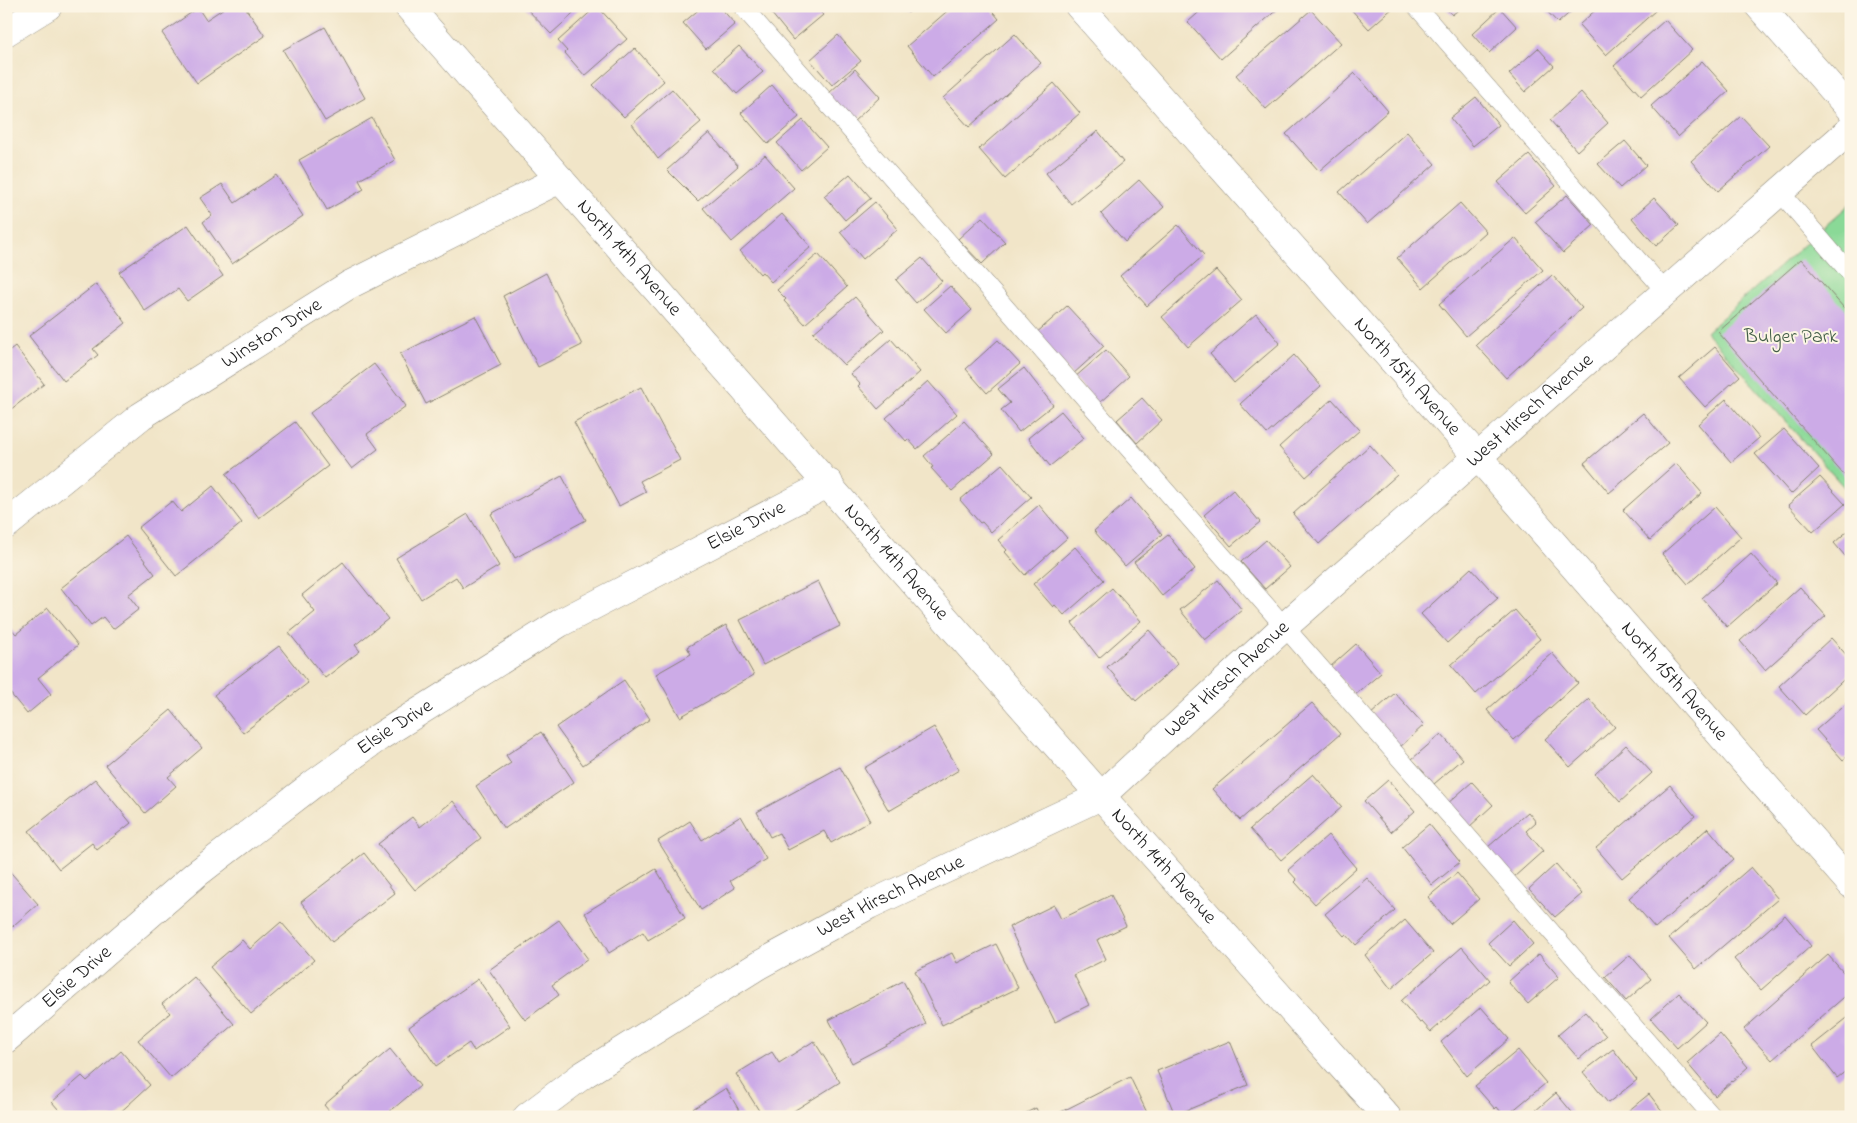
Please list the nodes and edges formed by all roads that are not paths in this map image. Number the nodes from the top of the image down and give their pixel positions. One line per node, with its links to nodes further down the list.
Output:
1 (48, 6): 7 (street)
2 (408, 6): 10 (street, North 14th Avenue)
3 (742, 6): 17 (lane)
4 (1079, 6): 14 (street, North 15th Avenue)
5 (1416, 6): 13 (lane)
6 (1759, 6): 8 (street)
7 (6, 32)
8 (1851, 110)
9 (1851, 129): 11 (street, West Hirsch Avenue)
10 (560, 179): 15 (street, North 14th Avenue); 16 (street, Winston Drive)
11 (1780, 192): 12 (lane); 13 (street, West Hirsch Avenue)
12 (1851, 274)
13 (1666, 292): 14 (street, West Hirsch Avenue)
14 (1478, 457): 17 (street, West Hirsch Avenue); 19 (street, North 15th Avenue)
15 (828, 483): 18 (street, North 14th Avenue); 20 (street, Elsie Drive)
16 (6, 525)
17 (1284, 627): 18 (street, West Hirsch Avenue); 23 (lane)
18 (1101, 796): 21 (street, West Hirsch Avenue); 22 (street, North 14th Avenue)
19 (1851, 884)
20 (6, 1039)
21 (527, 1117)
22 (1387, 1117)
23 (1713, 1117)

